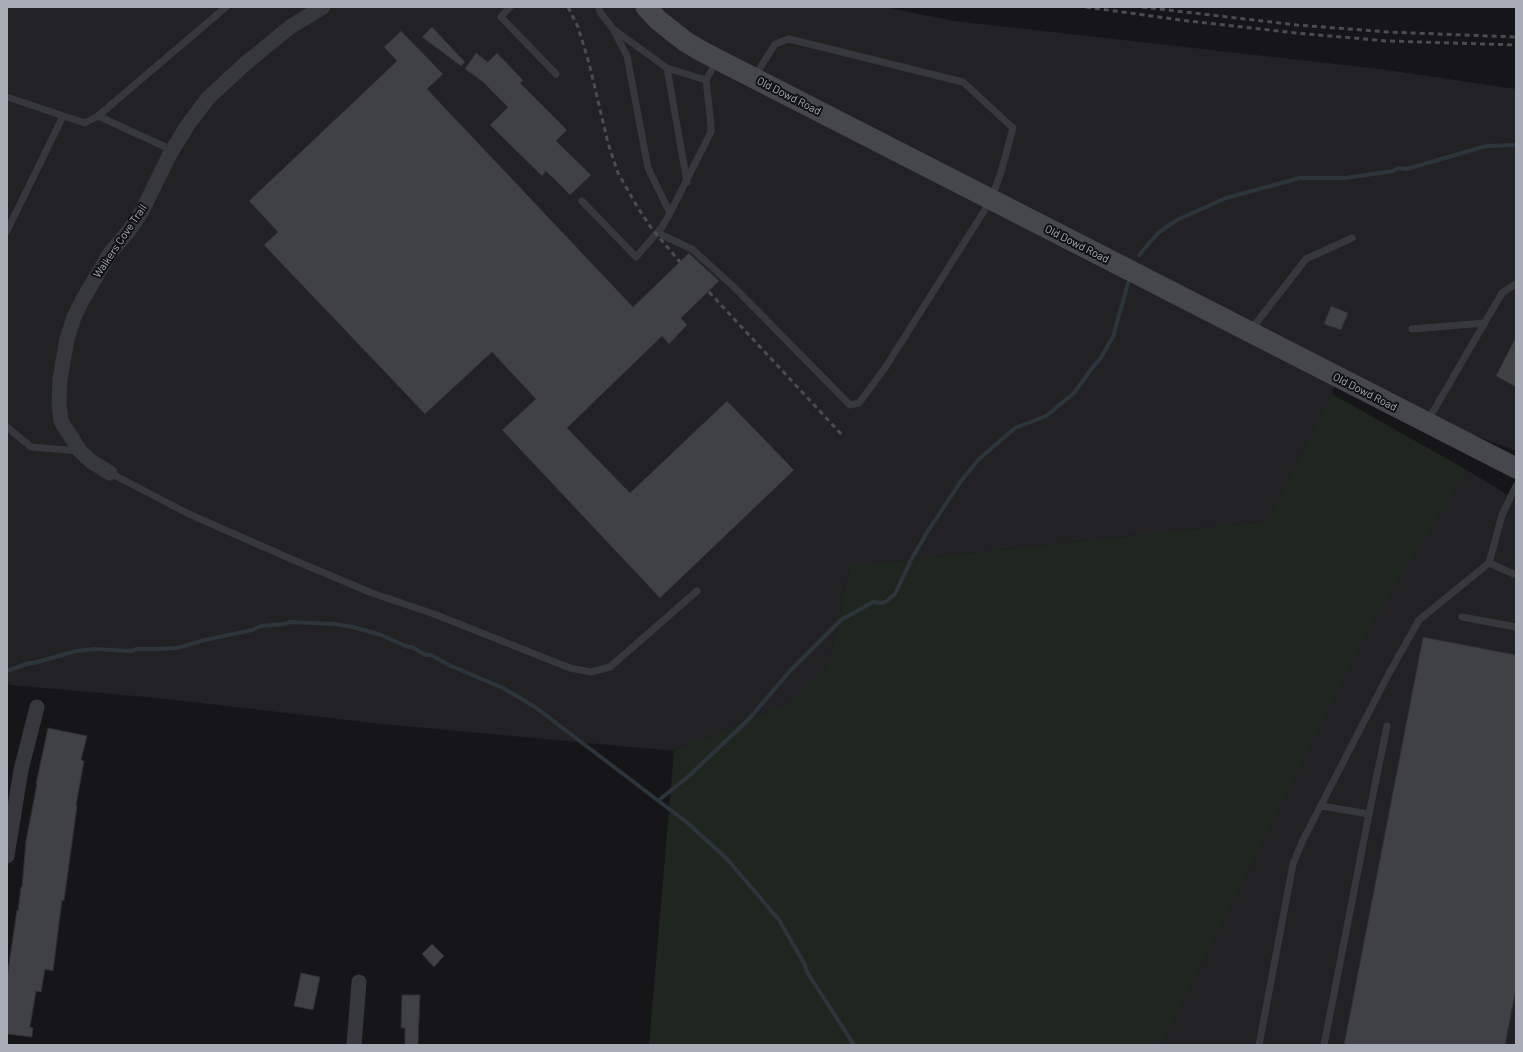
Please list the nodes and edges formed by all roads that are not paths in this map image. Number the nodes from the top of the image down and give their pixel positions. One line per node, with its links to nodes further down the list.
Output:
1 (226, 7): 14 (lane)
2 (323, 7): 15 (street, Walkers Cove Trail)
3 (510, 7): 9 (lane)
4 (599, 7): 6 (lane)
5 (646, 7): 7 (street, Old Dowd Road)
6 (613, 30): 8 (lane); 19 (lane)
7 (718, 60): 10 (street, Old Dowd Road); 11 (lane)
8 (667, 68): 11 (lane); 16 (lane)
9 (556, 74)
10 (754, 78): 17 (street, Old Dowd Road); 17 (lane)
11 (706, 80): 16 (lane)
12 (7, 97): 13 (lane)
13 (63, 116): 14 (lane); 20 (lane)
14 (98, 116): 15 (lane)
15 (172, 150): 29 (street, Walkers Cove Trail)
16 (687, 182): 19 (lane)
17 (991, 200): 21 (lane); 26 (street, Old Dowd Road)
18 (582, 201): 21 (lane)
19 (670, 214): 21 (lane)
20 (7, 231)
21 (659, 232)
22 (1352, 238): 26 (lane)
23 (1516, 284): 24 (lane)
24 (1484, 324): 25 (lane); 27 (lane)
25 (1412, 329)
26 (1249, 332): 27 (street, Old Dowd Road)
27 (1426, 424): 30 (street, Old Dowd Road)
28 (7, 427): 29 (lane)
29 (80, 451): 31 (street, Walkers Cove Trail)
30 (1516, 468)
31 (110, 473): 35 (lane)
32 (1516, 486): 33 (lane)
33 (1489, 563): 34 (lane); 40 (lane)
34 (1516, 575)
35 (697, 591)
36 (1462, 617): 37 (lane)
37 (1516, 628)
38 (38, 707): 42 (street)
39 (1387, 726): 41 (lane)
40 (1321, 806): 41 (lane); 45 (lane)
41 (1369, 814): 46 (lane)
42 (7, 856)
43 (359, 982): 44 (street)
44 (354, 1045)
45 (1259, 1045)
46 (1324, 1045)

